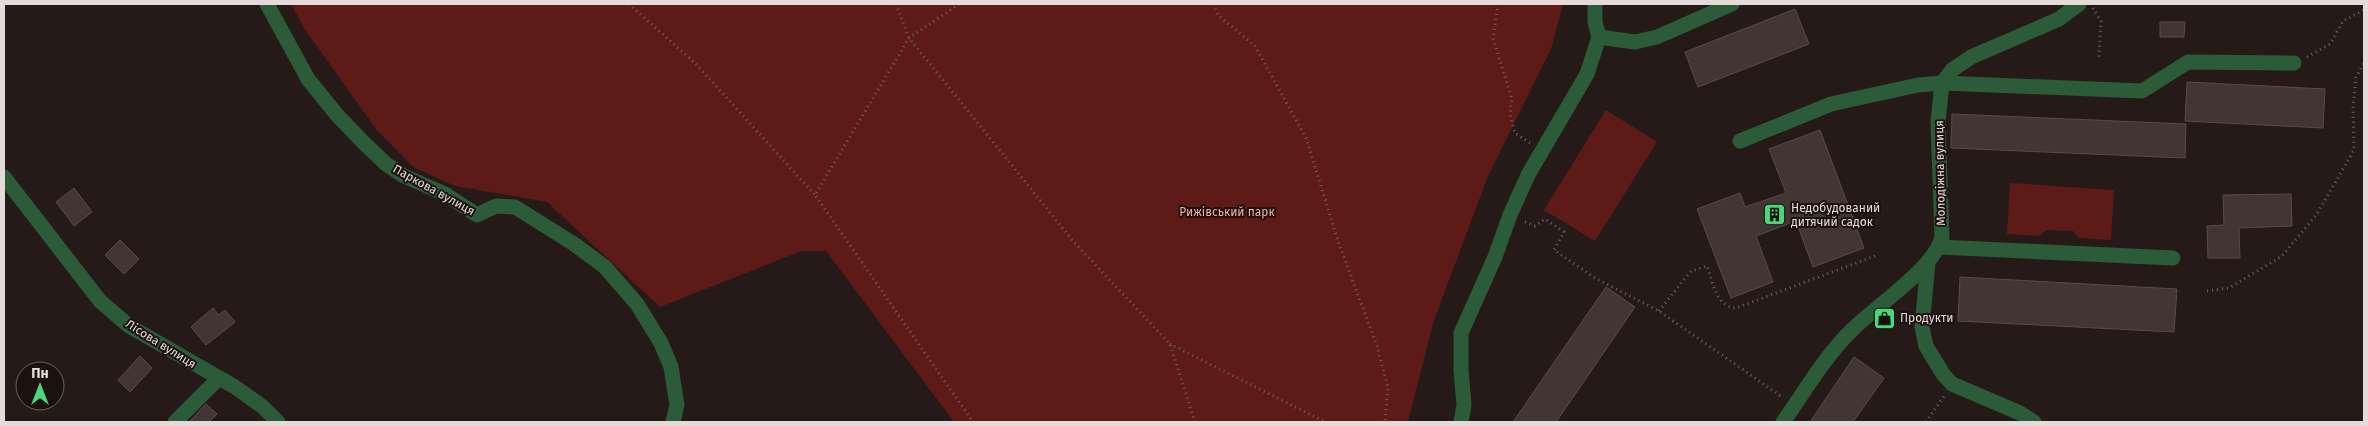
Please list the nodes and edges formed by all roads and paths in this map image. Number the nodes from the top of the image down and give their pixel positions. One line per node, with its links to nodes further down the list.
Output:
1 (267, 4): 35 (street, Паркова вулиця)
2 (629, 4): 21 (path)
3 (896, 4): 13 (path)
4 (959, 4): 13 (path)
5 (1213, 4): 39 (path)
6 (1498, 4): 19 (path)
7 (1595, 4): 12 (street)
8 (1732, 4): 12 (street)
9 (2079, 4): 17 (street)
10 (2090, 4): 14 (path)
11 (2364, 10): 15 (path)
12 (1599, 36): 19 (street)
13 (909, 38): 21 (path); 29 (path)
14 (2099, 58)
15 (2294, 63): 17 (street)
16 (2364, 64): 27 (path)
17 (1942, 83): 18 (street); 23 (street, Молодіжна вулиця)
18 (1740, 141)
19 (1540, 154): 40 (street)
20 (4, 177): 30 (street, Лісова вулиця)
21 (815, 195): 36 (path)
22 (1535, 226): 28 (path)
23 (1940, 247): 25 (street); 26 (street)
24 (1875, 256): 28 (path)
25 (2174, 258)
26 (1928, 262): 31 (street); 32 (street)
27 (2207, 291)
28 (1659, 311): 32 (path)
29 (1170, 344): 37 (path); 38 (path)
30 (219, 378): 33 (street); 34 (street, Лісова вулиця)
31 (1952, 384): 42 (path); 43 (street)
32 (1794, 406): 41 (street)
33 (175, 422)
34 (278, 422)
35 (673, 422)
36 (973, 422)
37 (1195, 422)
38 (1325, 422)
39 (1385, 422)
40 (1461, 422)
41 (1783, 422)
42 (1926, 422)
43 (2034, 422)

